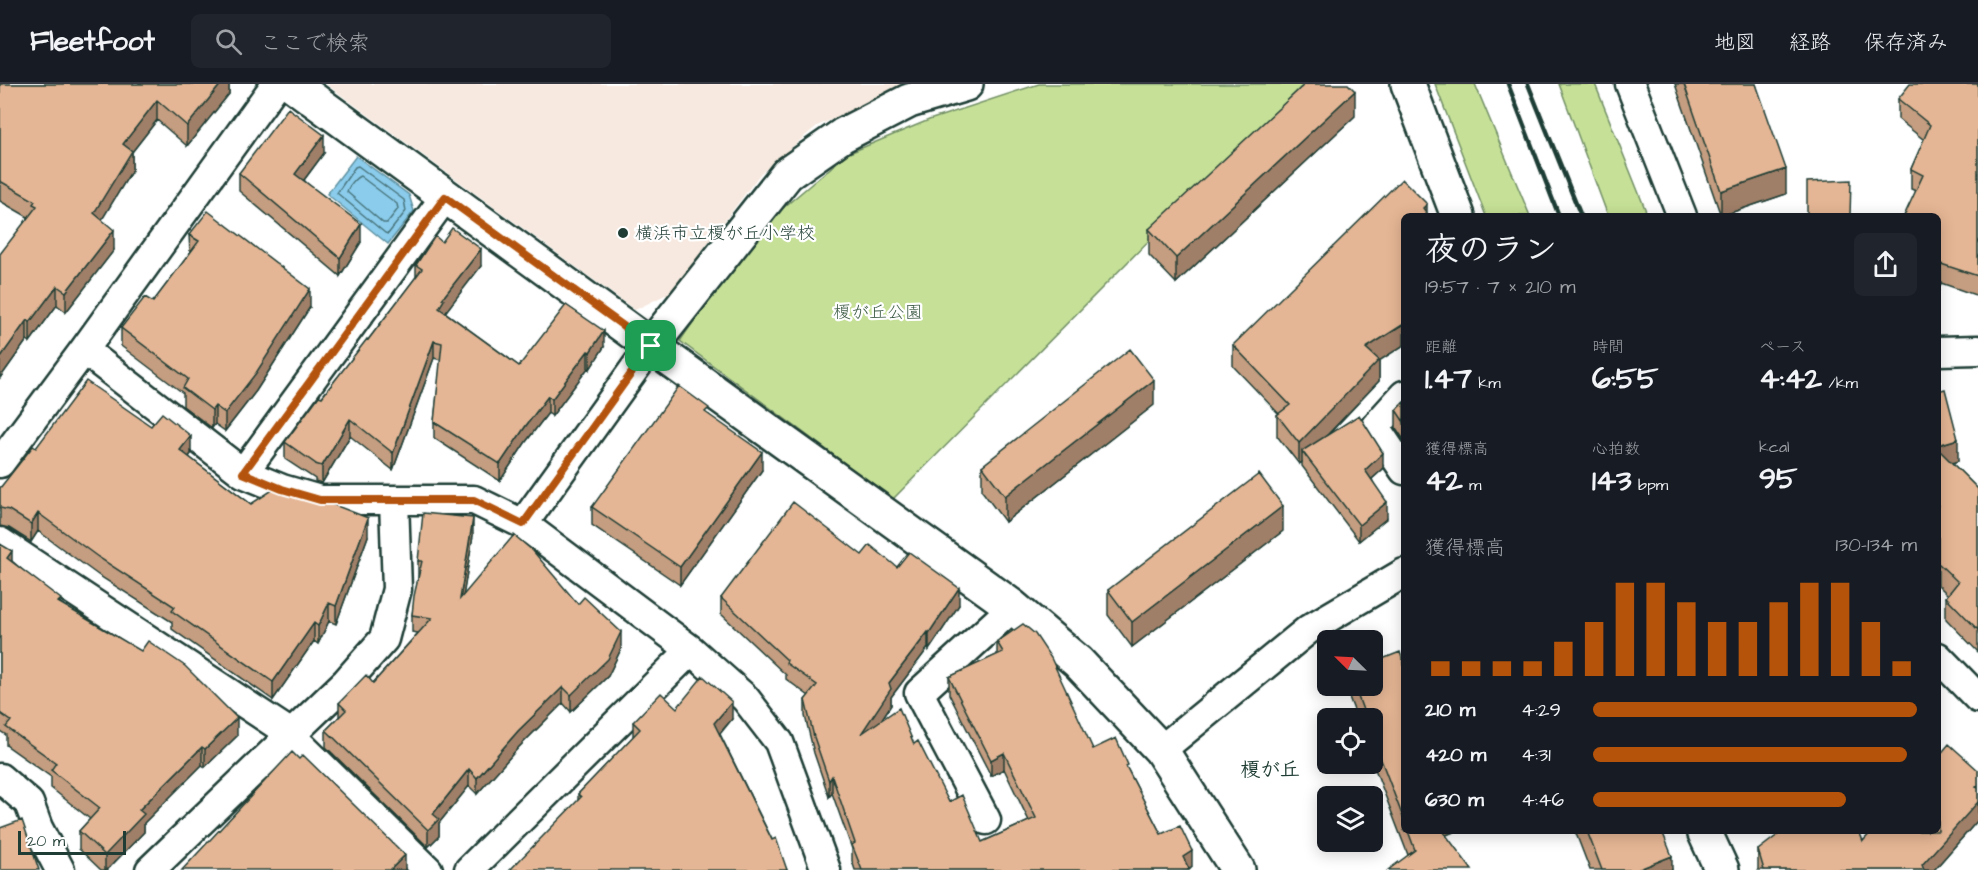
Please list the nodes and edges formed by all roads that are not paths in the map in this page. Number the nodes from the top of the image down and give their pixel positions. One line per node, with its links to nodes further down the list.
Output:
1 (276, 84): 10 (street)
2 (292, 84): 6 (street)
3 (966, 84): 9 (street)
4 (1408, 84): 7 (street)
5 (1630, 84): 8 (street)
6 (445, 197): 9 (street); 16 (street)
7 (1457, 213)
8 (1682, 213)
9 (651, 346): 18 (street); 21 (street)
10 (84, 350): 14 (street); 16 (street)
11 (1978, 350): 12 (street)
12 (1941, 351)
13 (1401, 398): 15 (street)
14 (0, 463)
15 (1401, 466)
16 (243, 473): 17 (street)
17 (394, 500): 18 (street); 25 (street)
18 (523, 524): 22 (street)
19 (0, 542): 25 (street)
20 (1401, 575): 26 (street)
21 (1013, 607): 26 (street); 28 (street)
22 (691, 650): 33 (street); 34 (street)
23 (1941, 660): 24 (street)
24 (1978, 698)
25 (291, 736): 31 (street); 32 (street)
26 (1161, 750): 35 (street)
27 (0, 778): 30 (street)
28 (986, 820)
29 (1705, 834): 36 (street)
30 (60, 870)
31 (150, 870)
32 (428, 870)
33 (469, 870)
34 (826, 870)
35 (1238, 870)
36 (1722, 870)

